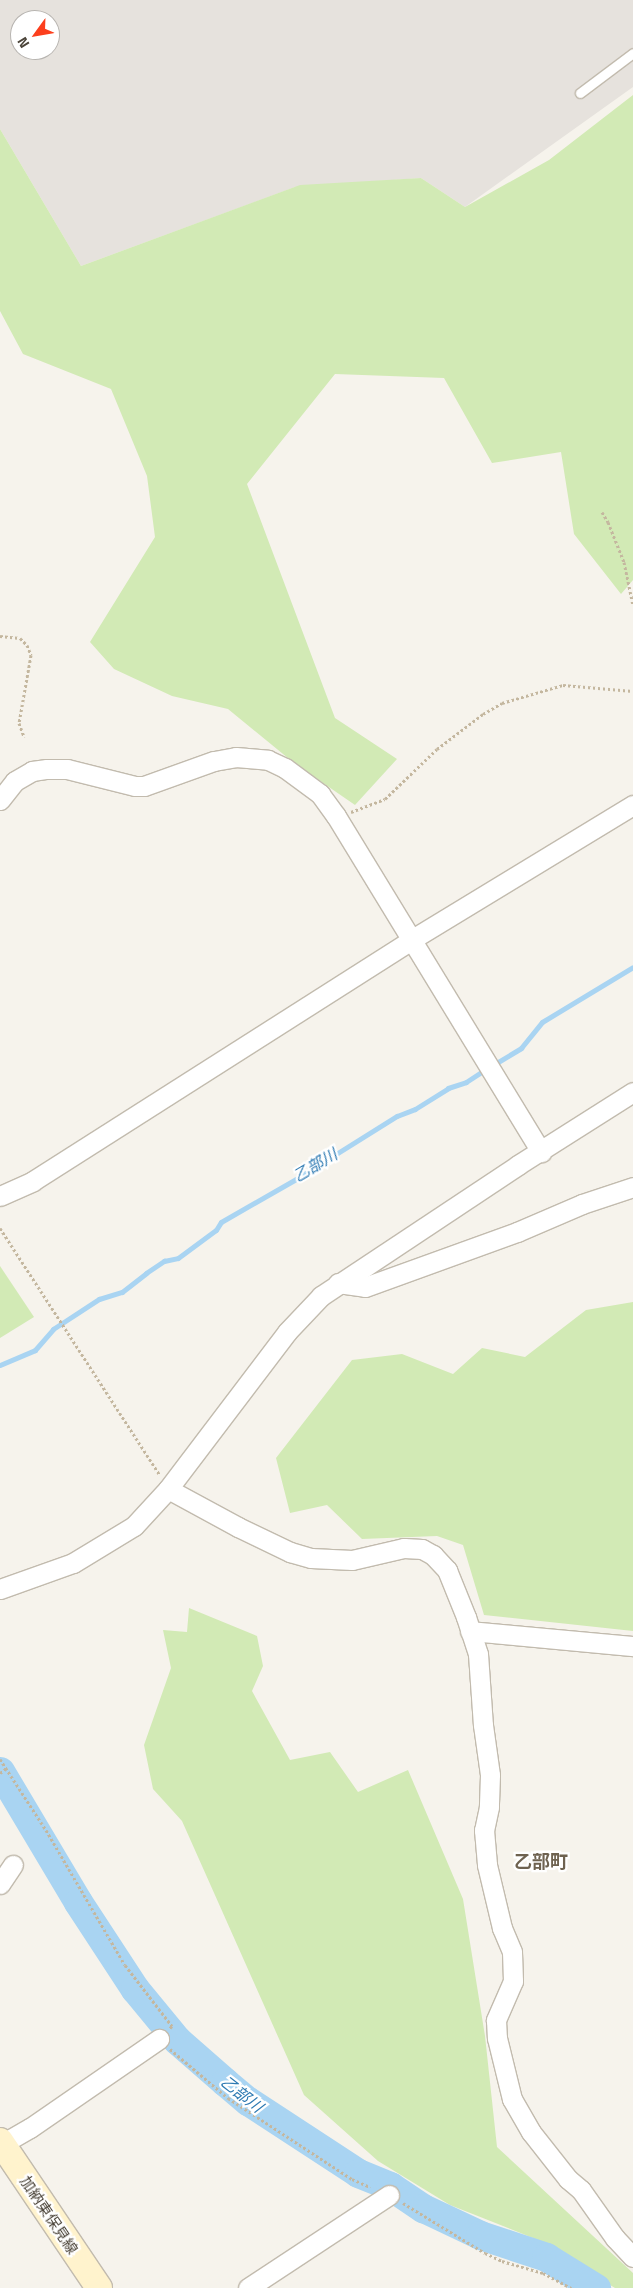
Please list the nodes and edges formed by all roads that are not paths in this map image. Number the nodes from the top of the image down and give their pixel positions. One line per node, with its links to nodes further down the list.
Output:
1 (633, 53): 2 (lane)
2 (580, 93)
3 (0, 800): 5 (street)
4 (633, 805): 5 (street)
5 (411, 940): 7 (street); 9 (street)
6 (633, 1092): 7 (street)
7 (541, 1152): 10 (street)
8 (633, 1187): 10 (street)
9 (0, 1196)
10 (338, 1283): 11 (street)
11 (168, 1489): 12 (street); 13 (street)
12 (0, 1589)
13 (470, 1631): 14 (street); 20 (street)
14 (633, 1646)
15 (13, 1864): 16 (street)
16 (0, 1884)
17 (159, 2039): 18 (street)
18 (1, 2143): 21 (main road, 加納東保見線)
19 (389, 2195): 22 (street)
20 (633, 2257)
21 (99, 2288)
22 (248, 2288)

